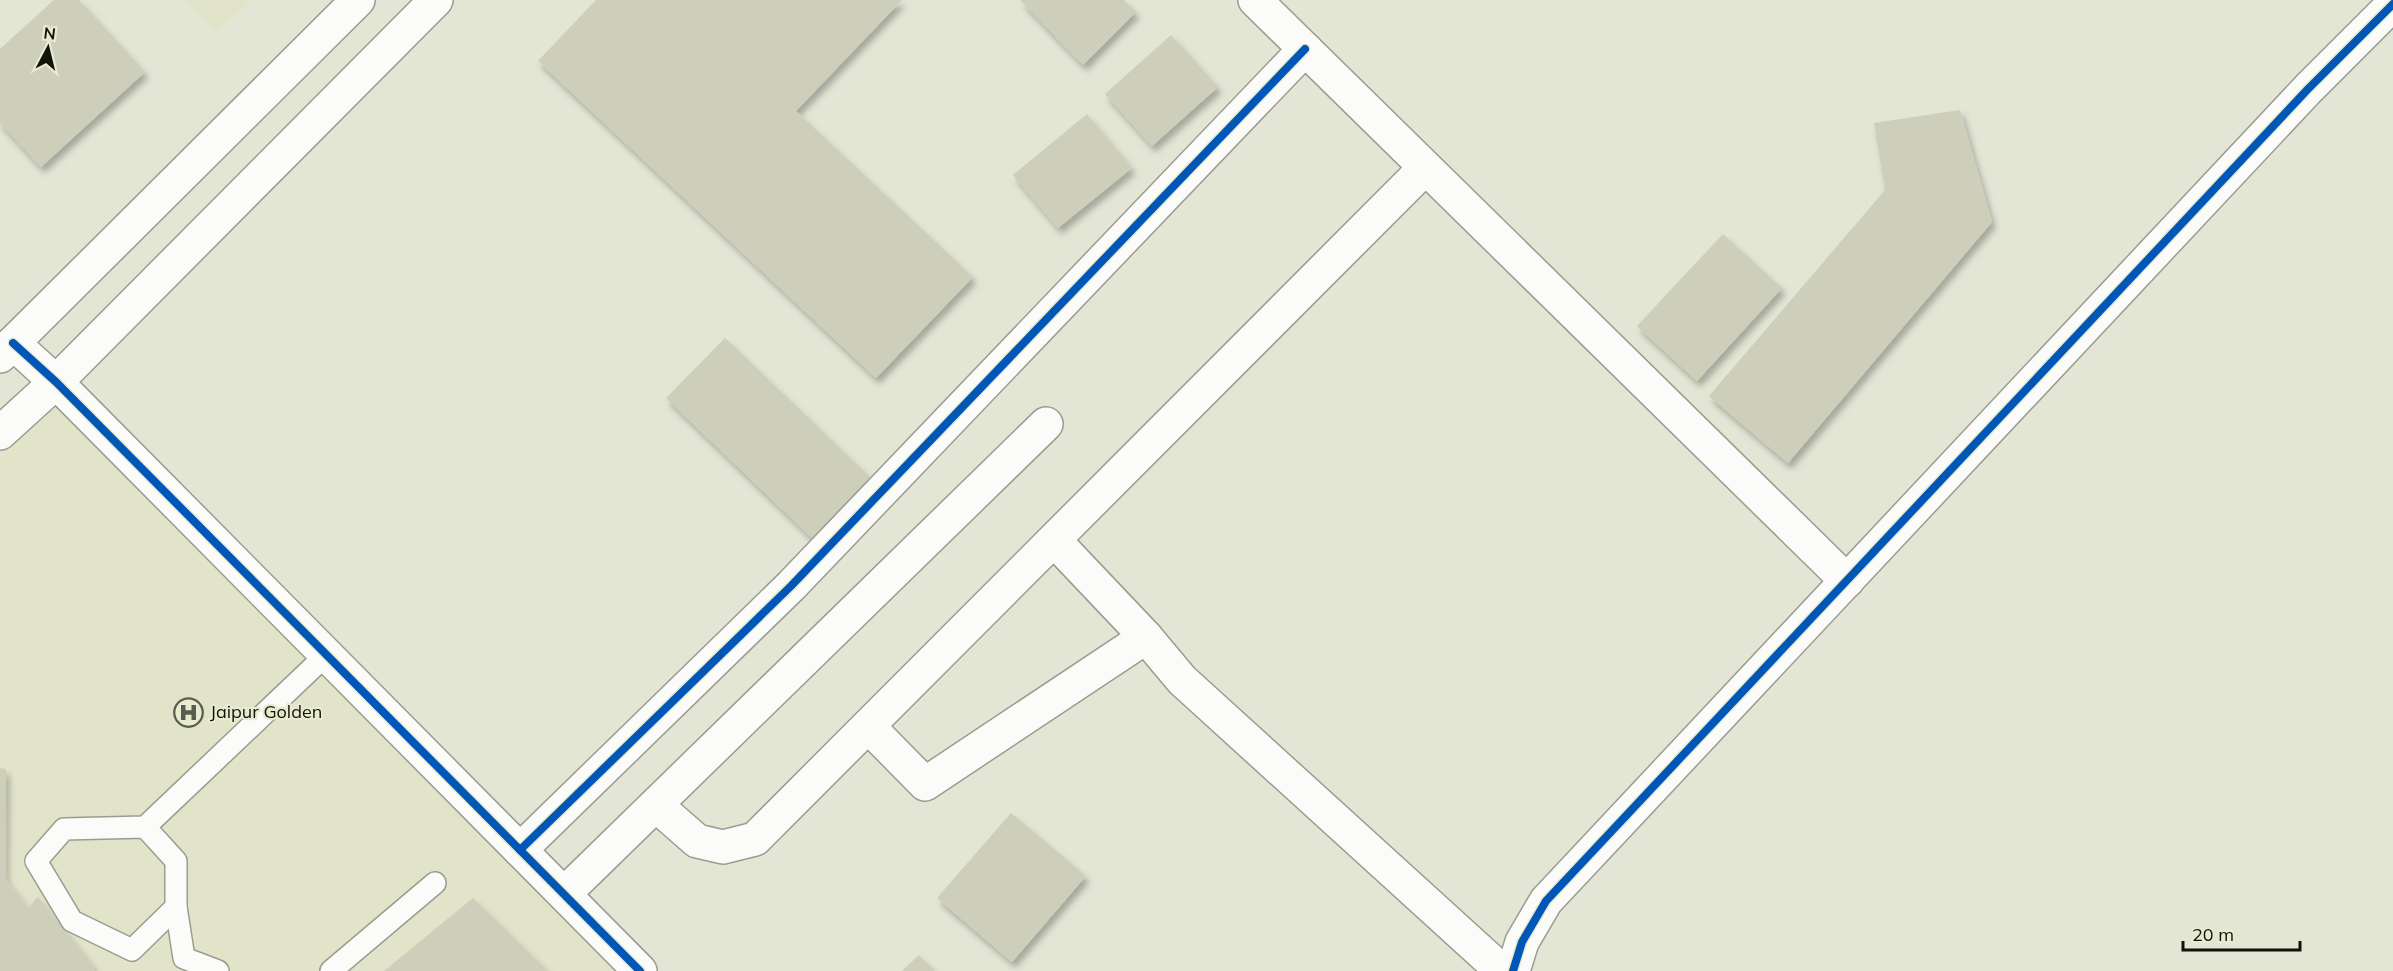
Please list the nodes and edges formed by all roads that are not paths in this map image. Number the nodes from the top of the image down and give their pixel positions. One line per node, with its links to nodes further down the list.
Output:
1 (358, 0): 7 (street)
2 (436, 0): 8 (street)
3 (1255, 0): 5 (street)
4 (2393, 4): 12 (street)
5 (1305, 49): 6 (street); 18 (street)
6 (1425, 168): 11 (street); 12 (street)
7 (7, 349): 8 (street)
8 (56, 382): 10 (street); 14 (street)
9 (1046, 424): 16 (street)
10 (0, 433)
11 (1054, 540): 13 (street); 15 (street)
12 (1846, 581): 26 (street)
13 (1146, 636): 15 (street); 25 (street)
14 (326, 655): 17 (lane); 18 (street)
15 (868, 726): 16 (street)
16 (656, 805): 20 (street)
17 (145, 827): 21 (lane); 21 (lane)
18 (520, 850): 20 (street)
19 (435, 883): 23 (lane)
20 (564, 894): 24 (street)
21 (176, 907): 22 (lane)
22 (218, 971)
23 (332, 971)
24 (640, 971)
25 (1502, 971)
26 (1513, 971)

